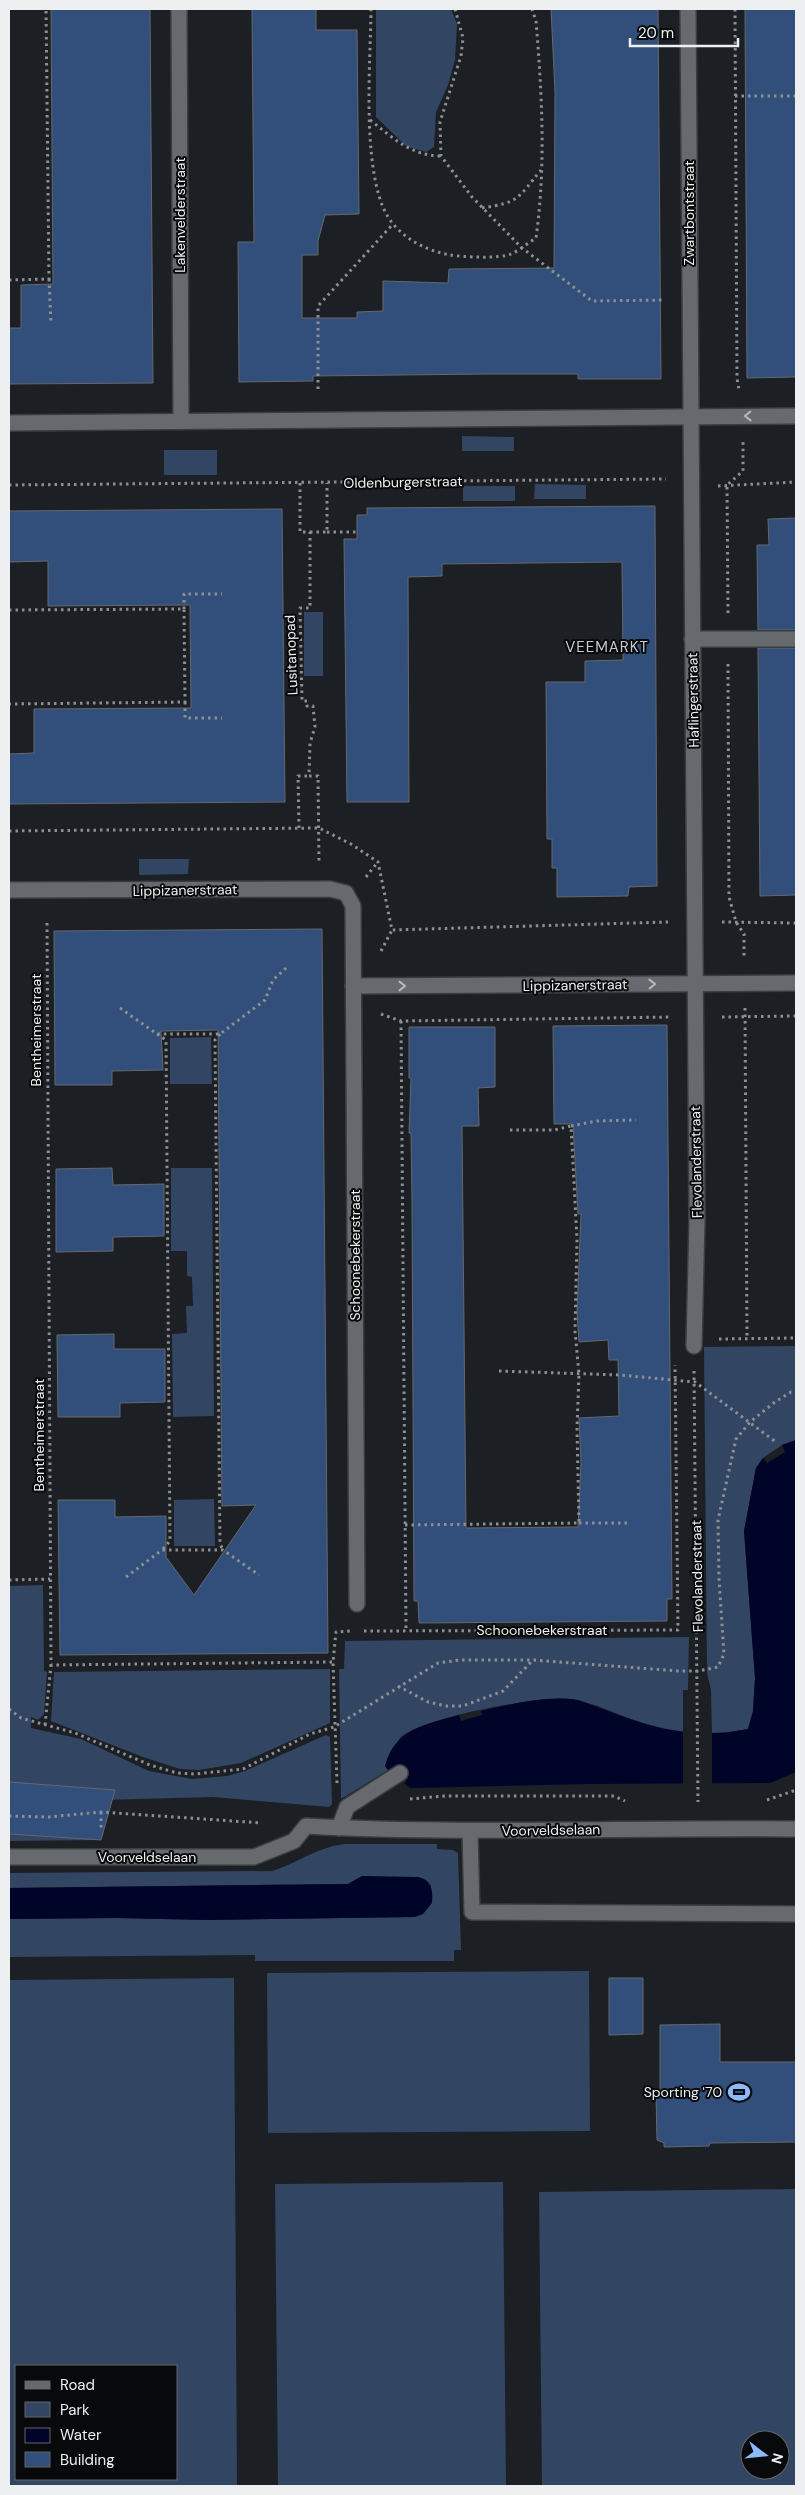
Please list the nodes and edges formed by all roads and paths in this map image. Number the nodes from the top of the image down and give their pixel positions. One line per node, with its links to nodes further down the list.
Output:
1 (46, 9): 16 (path)
2 (179, 9): 24 (street, Lakenvelderstraat)
3 (371, 9): 10 (path)
4 (455, 9): 11 (path)
5 (532, 9): 12 (path)
6 (688, 9): 18 (street, Zwartbontstraat)
7 (735, 9): 8 (path)
8 (735, 96): 9 (path); 21 (path)
9 (796, 96)
10 (370, 120): 11 (path); 14 (path)
11 (441, 156): 13 (path)
12 (542, 170): 13 (path); 15 (path)
13 (482, 208): 15 (path)
14 (393, 224): 15 (path); 20 (path)
15 (522, 248): 18 (path)
16 (49, 279): 17 (path); 19 (path)
17 (9, 280)
18 (690, 300): 23 (street, Zwartbontstraat)
19 (51, 324)
20 (318, 389)
21 (744, 416): 22 (street, one-way to 21); 23 (street); 31 (path)
22 (796, 416)
23 (691, 417): 24 (street); 26 (street, Haflingerstraat)
24 (181, 421): 25 (street)
25 (9, 423)
26 (691, 480): 29 (path, Oldenburgerstraat); 31 (path, Oldenburgerstraat); 38 (street, Haflingerstraat)
27 (796, 482): 31 (path, Oldenburgerstraat)
28 (300, 483): 29 (path, Oldenburgerstraat); 30 (path, Oldenburgerstraat); 32 (path)
29 (327, 483): 33 (path)
30 (9, 485)
31 (727, 485): 39 (path)
32 (310, 532): 33 (path); 44 (path, Lusitanopad)
33 (327, 532): 34 (path)
34 (357, 532)
35 (222, 594): 36 (path)
36 (184, 609): 37 (path); 41 (path)
37 (9, 610)
38 (692, 638): 39 (street); 51 (street, Haflingerstraat)
39 (728, 638): 40 (street); 52 (path)
40 (796, 639)
41 (184, 702): 42 (path); 43 (path)
42 (9, 704)
43 (222, 718)
44 (309, 776): 45 (path); 46 (path)
45 (299, 828): 46 (path); 47 (path)
46 (319, 828): 48 (path); 51 (path)
47 (9, 831)
48 (319, 888): 49 (street, Lippizanerstraat); 50 (street, Lippizanerstraat)
49 (9, 890)
50 (354, 906): 59 (street, Schoonebekerstraat)
51 (695, 922): 52 (path); 56 (street, Haflingerstraat)
52 (736, 922): 53 (path); 57 (path)
53 (796, 923)
54 (46, 924): 86 (path, Bentheimerstraat)
55 (286, 968): 65 (path)
56 (695, 983): 57 (street, Lippizanerstraat); 59 (street, Lippizanerstraat, one-way to 56); 62 (street, Flevolanderstraat)
57 (744, 983): 58 (street, Lippizanerstraat); 63 (path)
58 (796, 984)
59 (353, 986): 88 (street, Schoonebekerstraat)
60 (120, 1008): 64 (path)
61 (796, 1016): 63 (path)
62 (694, 1017): 63 (path); 71 (street, Flevolanderstraat); 81 (path)
63 (745, 1017): 70 (path)
64 (157, 1034): 65 (path); 82 (path)
65 (220, 1034): 83 (path)
66 (636, 1120): 67 (path)
67 (570, 1126): 68 (path); 73 (path)
68 (510, 1130)
69 (796, 1338): 70 (path, Flevolanderstraat)
70 (748, 1339): 71 (path, Flevolanderstraat)
71 (694, 1343): 74 (path, Flevolanderstraat); 75 (path, Flevolanderstraat)
72 (499, 1371): 73 (path)
73 (580, 1374): 74 (path); 79 (path)
74 (676, 1380): 75 (path); 89 (path, Flevolanderstraat)
75 (694, 1382): 77 (path); 94 (path, Flevolanderstraat)
76 (796, 1392): 77 (path)
77 (750, 1422): 78 (path); 94 (path)
78 (776, 1442)
79 (579, 1523): 80 (path); 81 (path)
80 (631, 1523)
81 (405, 1526): 90 (path)
82 (162, 1550): 83 (path); 85 (path)
83 (224, 1550): 84 (path)
84 (259, 1575)
85 (126, 1577)
86 (50, 1579): 87 (path); 93 (path, Bentheimerstraat)
87 (9, 1580)
88 (357, 1604)
89 (678, 1630): 90 (path, Schoonebekerstraat)
90 (406, 1631): 92 (path, Schoonebekerstraat)
91 (534, 1660): 94 (path); 95 (path); 95 (path)
92 (333, 1662): 93 (path); 98 (path)
93 (51, 1664): 97 (path, Bentheimerstraat)
94 (698, 1671): 100 (path, Flevolanderstraat)
95 (398, 1686): 98 (path)
96 (9, 1709): 97 (path)
97 (45, 1726): 98 (path)
98 (334, 1727): 103 (path)
99 (400, 1773): 103 (street)
100 (698, 1807)
101 (9, 1816): 102 (path)
102 (306, 1826): 103 (street, Voorveldselaan); 106 (street, Voorveldselaan)
103 (339, 1828): 105 (street, Voorveldselaan)
104 (796, 1829): 105 (street, Voorveldselaan)
105 (470, 1832): 107 (street)
106 (9, 1858)
107 (796, 1914)

